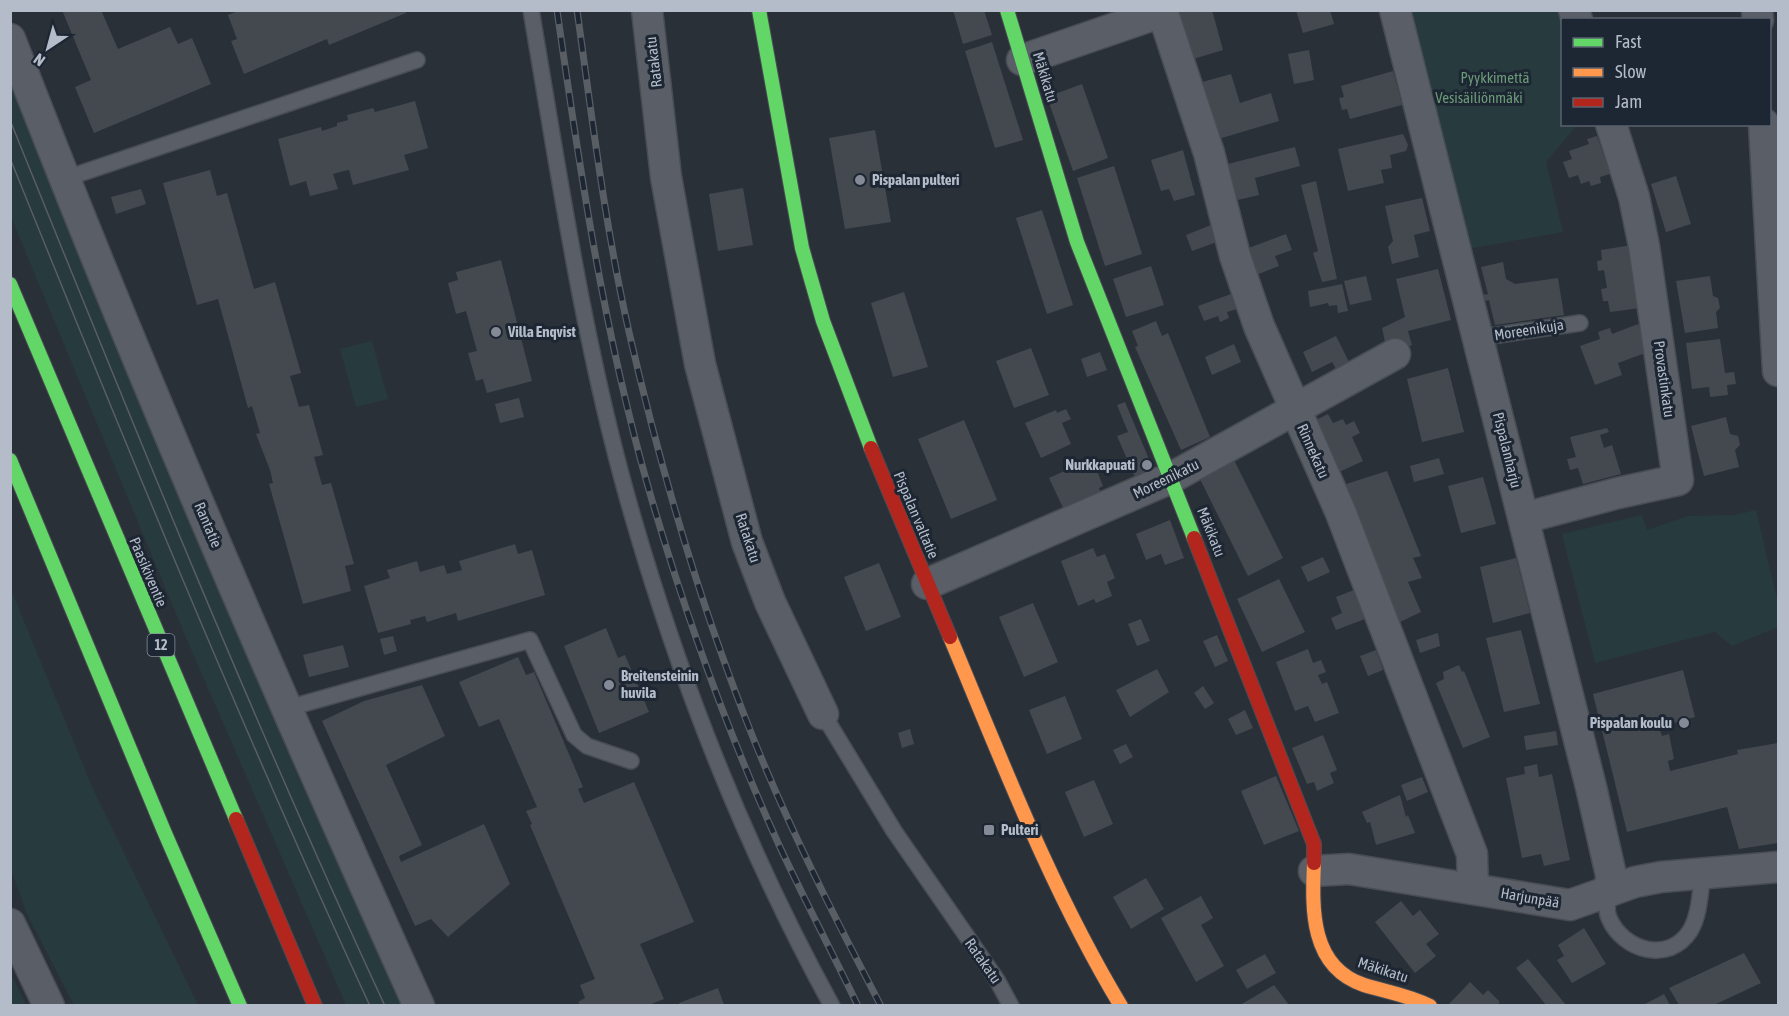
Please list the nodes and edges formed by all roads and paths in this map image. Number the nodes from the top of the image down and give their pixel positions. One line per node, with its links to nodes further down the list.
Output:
1 (531, 10): 37 (lane)
2 (647, 10): 24 (street, Ratakatu)
3 (759, 10): 22 (main road, Pispalan valtatie)
4 (1007, 10): 9 (main road, Mäkikatu)
5 (1395, 10): 15 (street, Pispalanharju)
6 (1162, 11): 9 (street); 18 (street, Rinnekatu)
7 (10, 39): 12 (street, Rantatie)
8 (417, 60): 12 (lane)
9 (1022, 60): 20 (main road, Mäkikatu)
10 (1612, 126): 21 (street, Provastinkatu)
11 (1764, 126): 17 (street)
12 (64, 179): 23 (street, Rantatie)
13 (10, 284): 35 (main road, Paasikiventie / 12)
14 (1580, 323): 15 (lane, Moreenikuja)
15 (1478, 338): 21 (street, Pispalanharju)
16 (1395, 354): 18 (street, Moreenikatu)
17 (1779, 370)
18 (1294, 410): 20 (street, Moreenikatu); 29 (street, Rinnekatu)
19 (10, 460): 34 (main road)
20 (1171, 478): 22 (street, Moreenikatu); 27 (main road, Mäkikatu)
21 (1524, 518): 30 (street, Pispalanharju)
22 (927, 584): 39 (main road, Pispalan valtatie)
23 (285, 709): 25 (lane); 36 (street, Rantatie)
24 (823, 714): 38 (lane, Ratakatu)
25 (631, 761)
26 (1779, 867): 28 (street, Harjunpää)
27 (1314, 871): 29 (street, Harjunpää); 32 (main road, Mäkikatu)
28 (1702, 873): 30 (street, Harjunpää); 30 (lane)
29 (1473, 888): 30 (street, Harjunpää)
30 (1610, 891)
31 (10, 924): 33 (street)
32 (1413, 1002)
33 (49, 1005)
34 (240, 1005)
35 (315, 1005)
36 (419, 1005)
37 (832, 1005)
38 (1011, 1005)
39 (1121, 1005)

